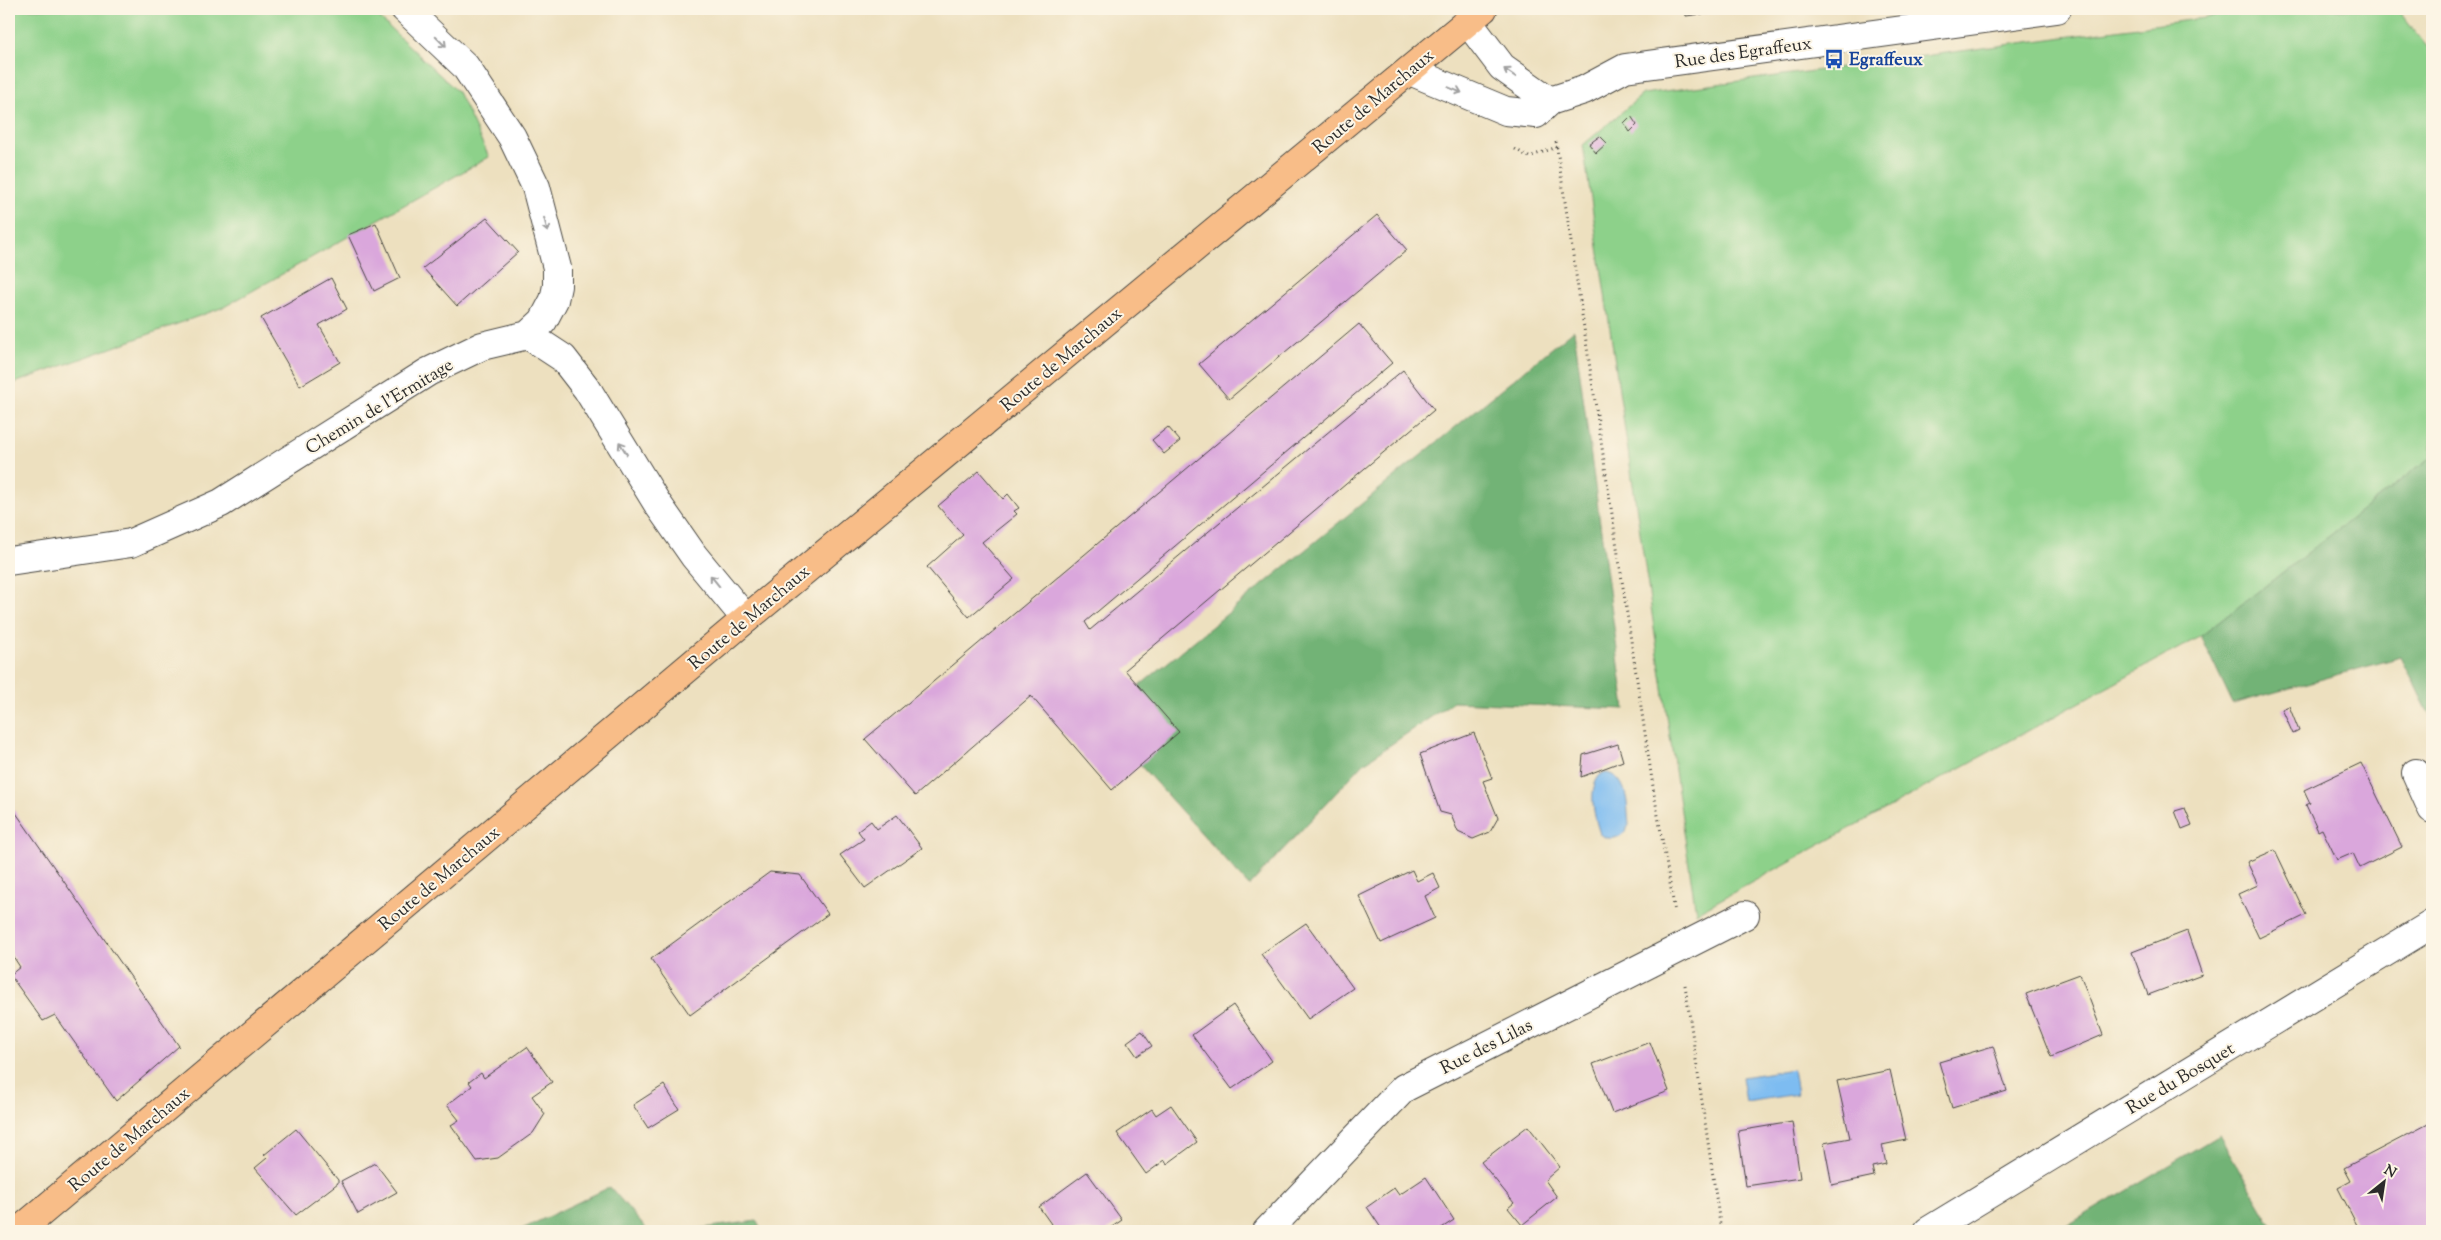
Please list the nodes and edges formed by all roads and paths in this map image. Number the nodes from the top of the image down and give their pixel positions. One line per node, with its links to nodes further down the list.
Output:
1 (405, 9): 6 (street, one-way to 6)
2 (2056, 9): 5 (street, Rue des Egraffeux)
3 (1476, 16): 4 (main road, Route de Marchaux); 5 (street, one-way to 3)
4 (1410, 71): 5 (street, Rue des Egraffeux, one-way to 5); 8 (main road, Route de Marchaux)
5 (1550, 101): 13 (path)
6 (528, 335): 7 (street, Chemin de l'Ermitage); 8 (street, one-way to 6)
7 (9, 561)
8 (746, 619): 14 (main road, Route de Marchaux)
9 (2416, 772): 10 (street)
10 (2432, 809)
11 (1745, 915): 13 (street, Rue des Lilas)
12 (2432, 924): 17 (street, Rue du Bosquet)
13 (1680, 947): 15 (street, Rue des Lilas); 16 (path)
14 (19, 1231)
15 (1267, 1231)
16 (1721, 1231)
17 (1928, 1231)

